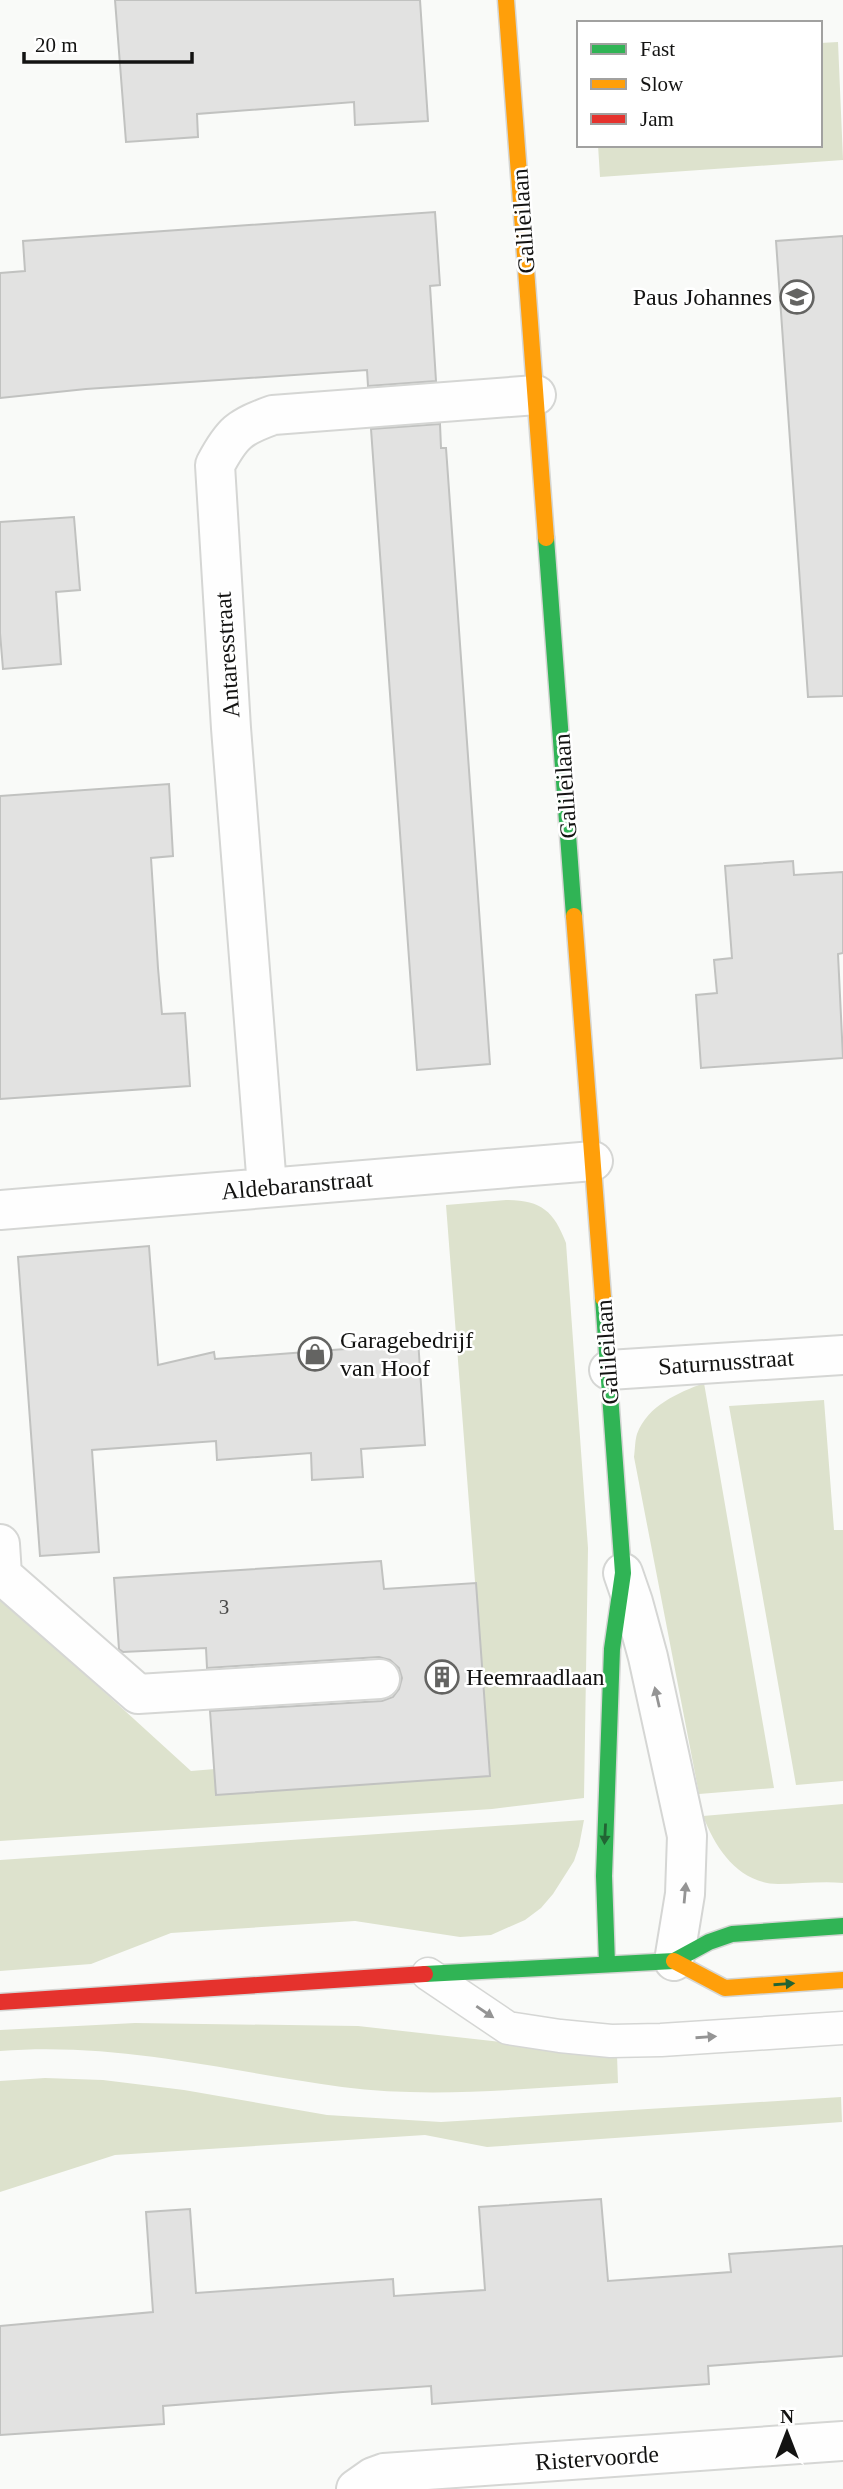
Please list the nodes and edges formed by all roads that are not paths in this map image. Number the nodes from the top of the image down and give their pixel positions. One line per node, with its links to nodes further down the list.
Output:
1 (506, 0): 2 (street, Galileilaan)
2 (536, 395): 3 (street, Galileilaan); 4 (street, Antaresstraat)
3 (593, 1161): 4 (street, Aldebaranstraat); 7 (street, Galileilaan)
4 (267, 1188): 5 (street, Aldebaranstraat)
5 (0, 1210)
6 (843, 1355): 7 (street, Saturnusstraat)
7 (609, 1370): 9 (street, Galileilaan)
8 (0, 1544): 10 (street)
9 (623, 1573): 12 (street, Galileilaan, one-way to 9); 13 (street, Galileilaan, one-way to 13)
10 (380, 1679)
11 (843, 1926): 12 (street)
12 (674, 1961): 13 (street); 15 (street, one-way to 15)
13 (607, 1964): 14 (street)
14 (428, 1974): 16 (street); 17 (lane, one-way to 17)
15 (843, 1980)
16 (0, 2002)
17 (843, 2028)
18 (843, 2441): 19 (street, Ristervoorde)
19 (428, 2479): 20 (street, Ristervoorde)
20 (356, 2489)

